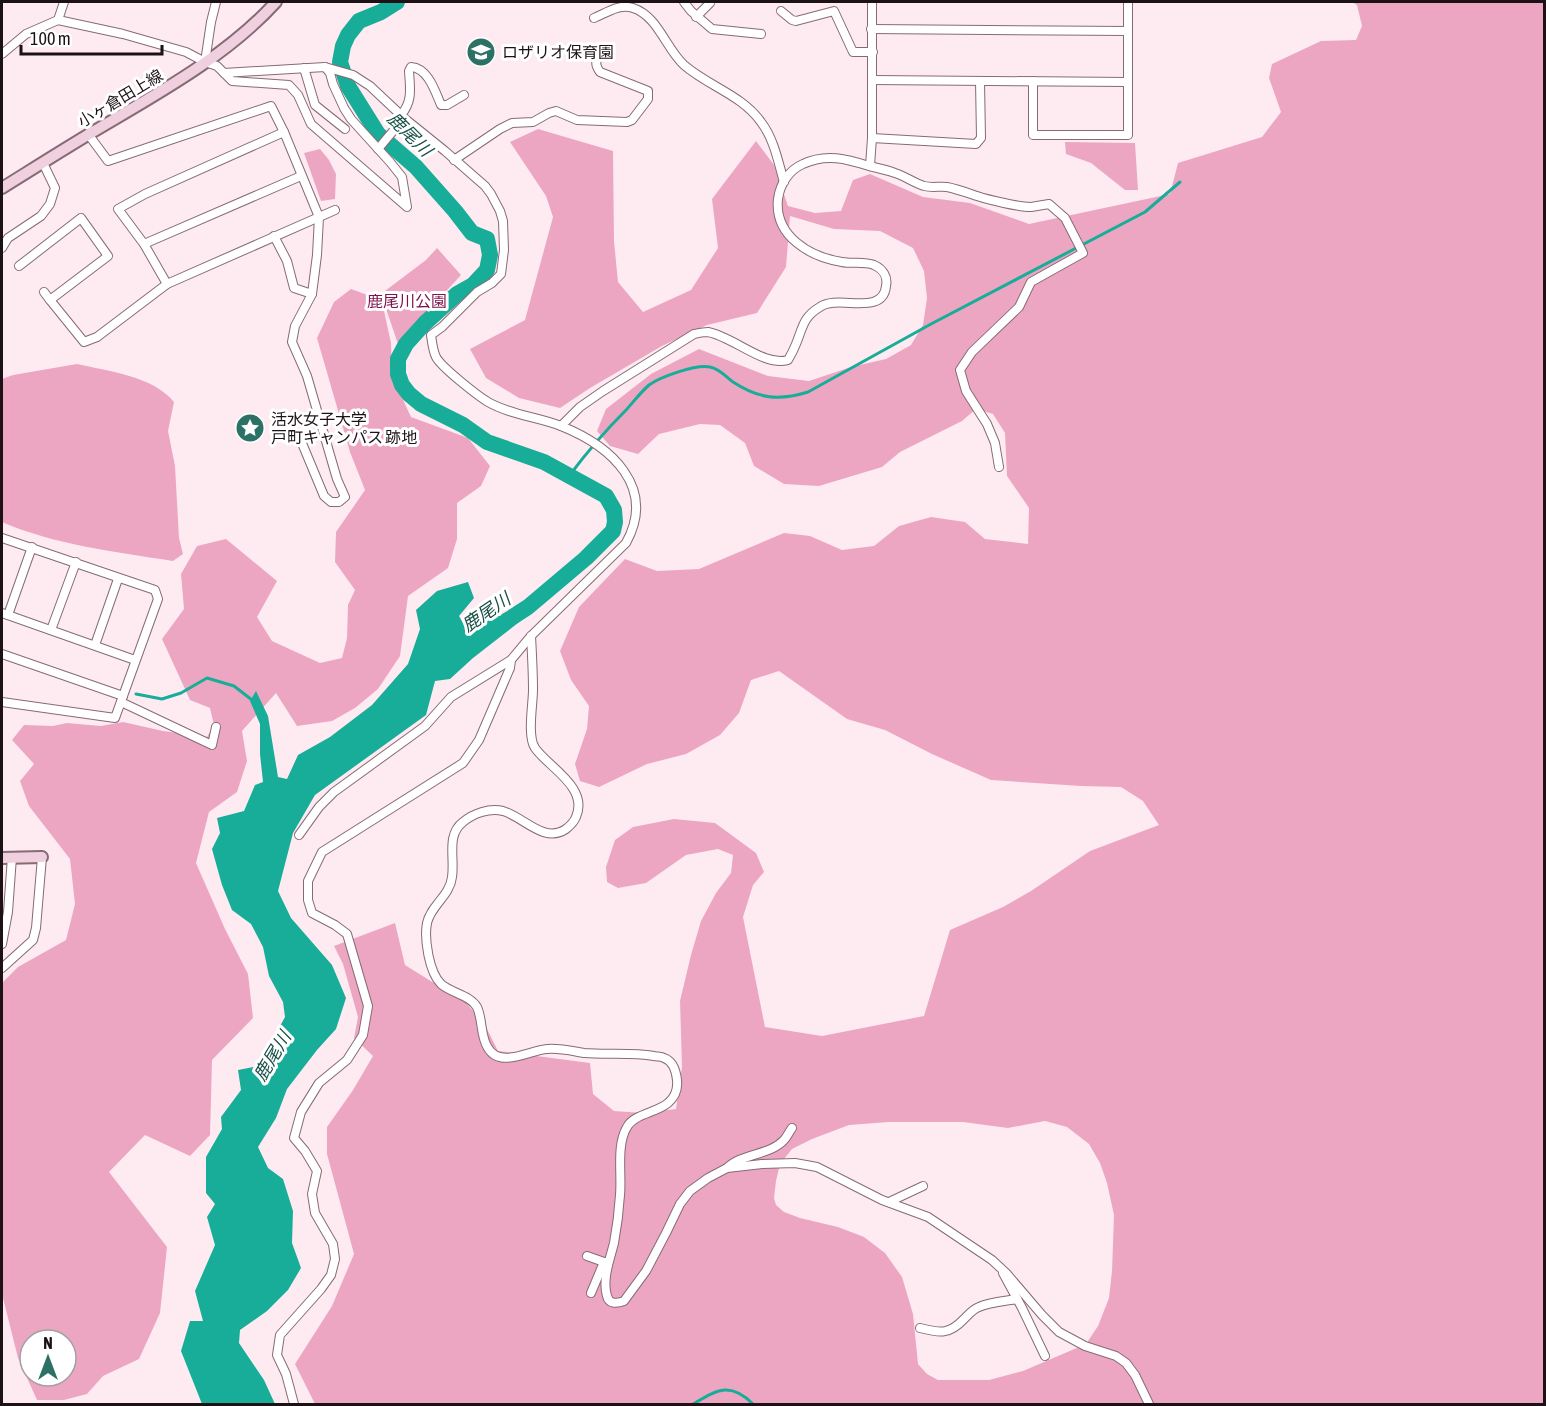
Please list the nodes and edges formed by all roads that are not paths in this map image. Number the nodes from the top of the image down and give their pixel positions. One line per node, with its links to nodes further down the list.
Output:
1 (64, 2): 11 (street)
2 (216, 2): 18 (street)
3 (276, 2): 18 (main road, 小ヶ倉田上線)
4 (684, 2): 9 (street)
5 (872, 2): 12 (street)
6 (1128, 2): 13 (street)
7 (710, 3): 9 (street)
8 (780, 11): 15 (street)
9 (696, 17): 14 (street)
10 (594, 18): 37 (street)
11 (58, 20): 16 (street); 18 (street)
12 (871, 29): 13 (street); 15 (street)
13 (1128, 31): 25 (street)
14 (761, 34)
15 (873, 52): 22 (street)
16 (2, 54)
17 (600, 54): 33 (street)
18 (205, 62): 21 (street); 30 (main road, 小ヶ倉田上線)
19 (325, 67): 20 (street); 27 (street); 32 (street)
20 (304, 68): 21 (street); 28 (street)
21 (224, 73): 32 (street)
22 (872, 80): 23 (street); 31 (street)
23 (980, 81): 24 (street); 31 (street)
24 (1033, 81): 25 (street); 25 (street)
25 (1128, 82)
26 (464, 95): 27 (street)
27 (403, 117): 32 (street); 33 (street)
28 (345, 129)
29 (284, 132): 30 (street); 36 (street); 42 (street)
30 (88, 134): 34 (main road, 小ヶ倉田上線)
31 (872, 138): 35 (street)
32 (378, 149)
33 (454, 160): 49 (street)
34 (43, 163): 38 (main road, 小ヶ倉田上線); 43 (street)
35 (870, 166): 37 (street); 51 (street)
36 (301, 176): 40 (street); 42 (street)
37 (784, 182): 49 (street)
38 (2, 189)
39 (335, 210): 40 (street)
40 (319, 217): 41 (street); 47 (street)
41 (274, 237): 45 (street); 47 (street)
42 (144, 244): 45 (street)
43 (2, 248)
44 (19, 266): 48 (street)
45 (167, 284): 48 (street)
46 (44, 292): 48 (street)
47 (312, 294): 50 (street)
48 (50, 300)
49 (561, 426): 58 (street)
50 (299, 436)
51 (999, 467)
52 (2, 538): 53 (street)
53 (32, 547): 54 (street); 56 (street)
54 (76, 562): 55 (street); 57 (street)
55 (118, 579): 59 (street); 61 (street)
56 (5, 614): 57 (street)
57 (51, 630): 59 (street)
58 (531, 636): 62 (street); 76 (street)
59 (95, 645): 61 (street)
60 (2, 654): 63 (street)
61 (135, 660): 63 (street)
62 (511, 660): 66 (street); 82 (street)
63 (122, 699): 64 (street); 65 (street)
64 (2, 702)
65 (216, 726)
66 (299, 836)
67 (42, 857): 68 (main road); 70 (street)
68 (7, 858): 69 (street)
69 (2, 944)
70 (2, 968)
71 (792, 1128): 72 (street)
72 (727, 1168): 74 (street); 76 (street)
73 (923, 1186): 74 (street)
74 (889, 1202): 77 (street)
75 (587, 1256): 76 (street)
76 (606, 1262): 78 (street)
77 (999, 1266): 79 (street); 83 (street)
78 (591, 1293)
79 (1017, 1299): 80 (street); 81 (street)
80 (920, 1328)
81 (1045, 1356)
82 (294, 1404)
83 (1149, 1404)

